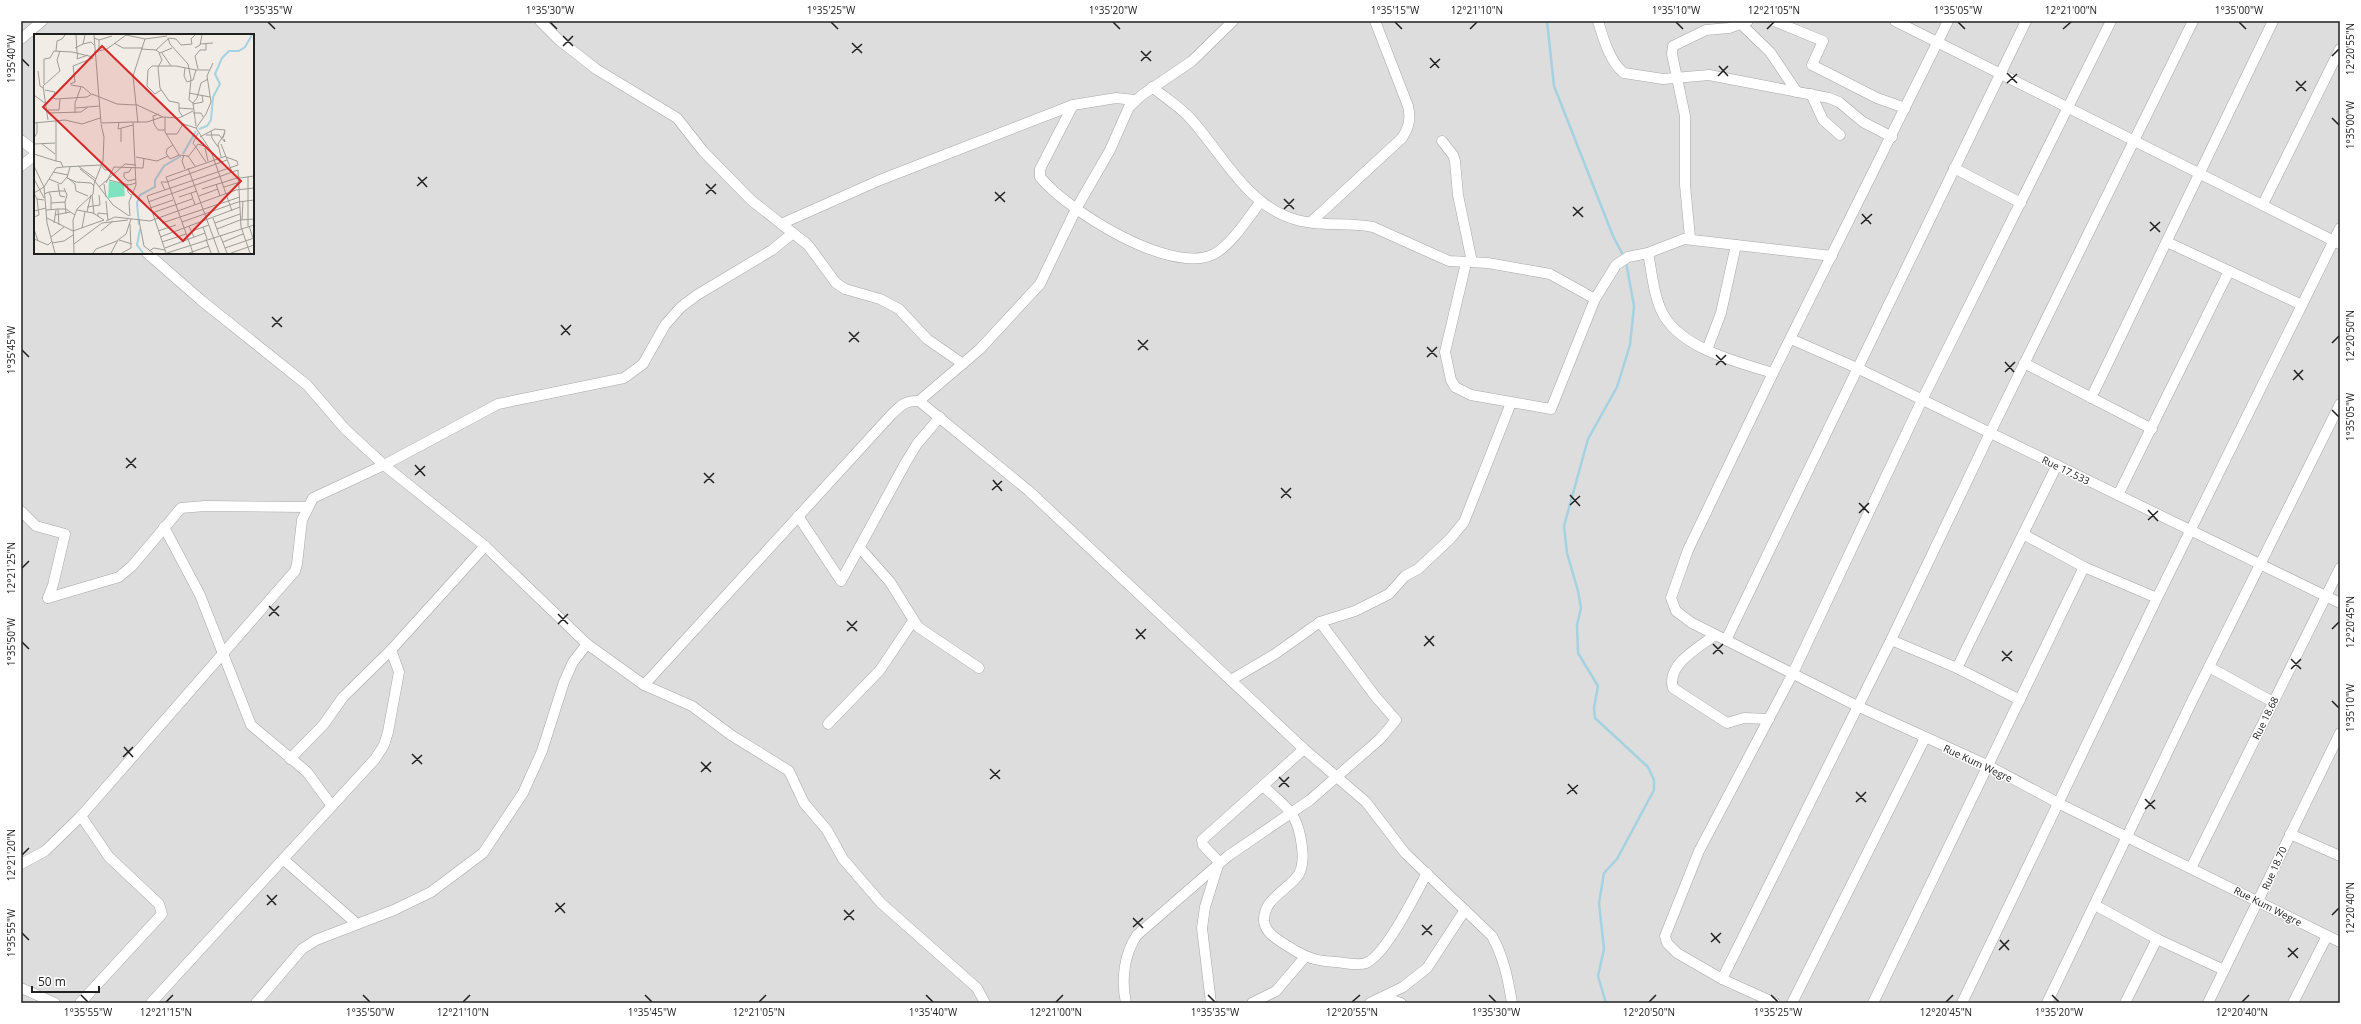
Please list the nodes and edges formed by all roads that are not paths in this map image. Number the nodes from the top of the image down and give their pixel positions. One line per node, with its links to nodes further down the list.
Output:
1 (42, 21): 14 (street)
2 (540, 21): 41 (street)
3 (1233, 21): 19 (street)
4 (1375, 21): 40 (street)
5 (1598, 21): 18 (street)
6 (1774, 21): 24 (street)
7 (1895, 21): 15 (street)
8 (1948, 21): 15 (street, Rue Kum Wegre)
9 (2026, 21): 17 (street)
10 (2111, 21): 25 (street)
11 (2193, 21): 30 (street)
12 (2273, 21): 35 (street)
13 (1744, 22): 18 (street); 20 (street)
14 (21, 39)
15 (1937, 43): 17 (street); 24 (street, Rue Kum Wegre)
16 (2340, 49): 38 (street)
17 (1998, 74): 25 (street); 34 (street)
18 (1676, 78): 20 (street); 44 (street)
19 (1152, 87): 22 (street); 36 (street)
20 (1797, 92): 21 (street)
21 (1811, 94): 26 (street); 27 (street)
22 (1135, 100): 23 (street); 39 (street)
23 (1073, 105): 39 (street); 41 (street)
24 (1905, 108): 27 (street, Rue Kum Wegre)
25 (2068, 109): 30 (street); 37 (street)
26 (1840, 135)
27 (1892, 137): 50 (street, Rue Kum Wegre)
28 (21, 140): 31 (street)
29 (1442, 141): 51 (street)
30 (2134, 141): 35 (street); 57 (street)
31 (34, 151)
32 (34, 156): 33 (street)
33 (21, 166)
34 (1954, 168): 37 (street); 59 (street)
35 (2199, 173): 38 (street); 45 (street)
36 (1261, 201): 39 (street); 40 (street)
37 (2021, 203): 62 (street)
38 (2264, 204): 46 (street)
39 (1076, 209): 58 (street)
40 (1310, 222): 51 (street)
41 (781, 224): 43 (street)
42 (2340, 228): 46 (street)
43 (793, 233): 58 (street); 69 (street)
44 (1690, 238): 47 (street); 49 (street)
45 (2166, 242): 52 (street); 61 (street)
46 (2337, 242): 54 (street)
47 (1736, 244): 50 (street); 56 (street)
48 (149, 254): 69 (street)
49 (1648, 254): 53 (street); 56 (street)
50 (1832, 256): 55 (street, Rue Kum Wegre)
51 (1469, 262): 53 (street); 64 (street)
52 (2229, 272): 54 (street); 67 (street)
53 (1595, 299): 64 (street)
54 (2302, 305): 76 (street)
55 (1791, 339): 59 (street, Rue 17.533); 60 (street, Rue Kum Wegre)
56 (1706, 350): 60 (street)
57 (2024, 363): 61 (street); 68 (street)
58 (963, 364): 63 (street)
59 (1857, 368): 62 (street, Rue 17.533); 89 (street)
60 (1773, 373): 88 (street, Rue Kum Wegre)
61 (2091, 398): 67 (street)
62 (1922, 400): 68 (street, Rue 17.533); 97 (street)
63 (919, 401): 66 (street); 74 (street)
64 (1511, 403): 87 (street)
65 (2340, 404): 80 (street)
66 (940, 417): 79 (street); 98 (street)
67 (2152, 429): 71 (street)
68 (1990, 432): 70 (street, Rue 17.533); 90 (street)
69 (384, 464): 72 (street); 78 (street)
70 (2057, 465): 71 (street, Rue 17.533); 77 (street)
71 (2118, 495): 76 (street, Rue 17.533)
72 (307, 507): 75 (street); 93 (street)
73 (21, 511): 75 (street)
74 (798, 516): 79 (street); 99 (street)
75 (164, 527): 93 (street)
76 (2191, 531): 80 (street, Rue 17.533); 84 (street)
77 (2023, 534): 81 (street); 96 (street)
78 (485, 546): 91 (street); 92 (street)
79 (860, 548): 86 (street)
80 (2260, 564): 83 (street, Rue 17.533); 94 (street)
81 (2084, 567): 84 (street); 100 (street)
82 (2340, 568): 83 (street, Rue 18.68)
83 (2326, 597): 85 (street, Rue 17.533); 101 (street, Rue 18.68)
84 (2157, 598): 112 (street)
85 (2340, 603)
86 (913, 621): 95 (street); 104 (street)
87 (1320, 622): 98 (street); 110 (street)
88 (1715, 634): 89 (street, Rue Kum Wegre); 103 (street)
89 (1726, 640): 97 (street, Rue Kum Wegre)
90 (1891, 640): 96 (street); 102 (street)
91 (587, 644): 99 (street); 127 (street)
92 (391, 650): 108 (street); 113 (street)
93 (224, 653): 108 (street); 115 (street)
94 (2209, 667): 101 (street); 117 (street)
95 (978, 668)
96 (1957, 668): 100 (street)
97 (1794, 673): 102 (street, Rue Kum Wegre); 103 (street)
98 (1231, 680): 107 (street)
99 (644, 685): 140 (street)
100 (2020, 700): 109 (street)
101 (2273, 702): 122 (street, Rue 18.68)
102 (1857, 706): 106 (street, Rue Kum Wegre); 133 (street)
103 (1769, 719): 133 (street)
104 (828, 724)
105 (2340, 733): 116 (street, Rue 18.70)
106 (1925, 738): 109 (street, Rue Kum Wegre); 148 (street)
107 (1304, 749): 110 (street); 111 (street)
108 (290, 759): 113 (street)
109 (1987, 765): 112 (street, Rue Kum Wegre); 149 (street)
110 (1335, 776): 114 (street); 123 (street)
111 (1263, 786): 114 (street); 120 (street)
112 (2060, 804): 117 (street, Rue Kum Wegre); 150 (street)
113 (332, 806): 119 (street)
114 (1293, 813): 120 (street); 131 (street)
115 (81, 816): 121 (street); 137 (street)
116 (2290, 834): 118 (street); 124 (street, Rue 18.70)
117 (2126, 837): 122 (street, Rue Kum Wegre); 125 (street)
118 (2340, 856)
119 (283, 859): 127 (street); 138 (street)
120 (1220, 862): 141 (street); 142 (street)
121 (21, 864)
122 (2191, 868): 124 (street, Rue Kum Wegre)
123 (1427, 874): 126 (street); 131 (street)
124 (2259, 901): 128 (street, Rue Kum Wegre); 132 (street, Rue 18.70)
125 (2096, 905): 129 (street); 151 (street)
126 (1464, 910): 135 (street); 146 (street)
127 (357, 924): 139 (street)
128 (2327, 936): 130 (street, Rue Kum Wegre); 154 (street)
129 (2157, 939): 132 (street); 152 (street)
130 (2340, 942)
131 (1305, 957): 143 (street)
132 (2224, 970): 153 (street, Rue 18.70)
133 (1722, 979): 147 (street)
134 (21, 988): 136 (street)
135 (1383, 997): 144 (street); 145 (street)
136 (56, 1003)
137 (80, 1003)
138 (151, 1003)
139 (256, 1003)
140 (985, 1003)
141 (1126, 1003)
142 (1210, 1003)
143 (1252, 1003)
144 (1370, 1003)
145 (1401, 1003)
146 (1512, 1003)
147 (1775, 1003)
148 (1792, 1003)
149 (1873, 1003)
150 (1962, 1003)
151 (2047, 1003)
152 (2125, 1003)
153 (2208, 1003)
154 (2293, 1003)

